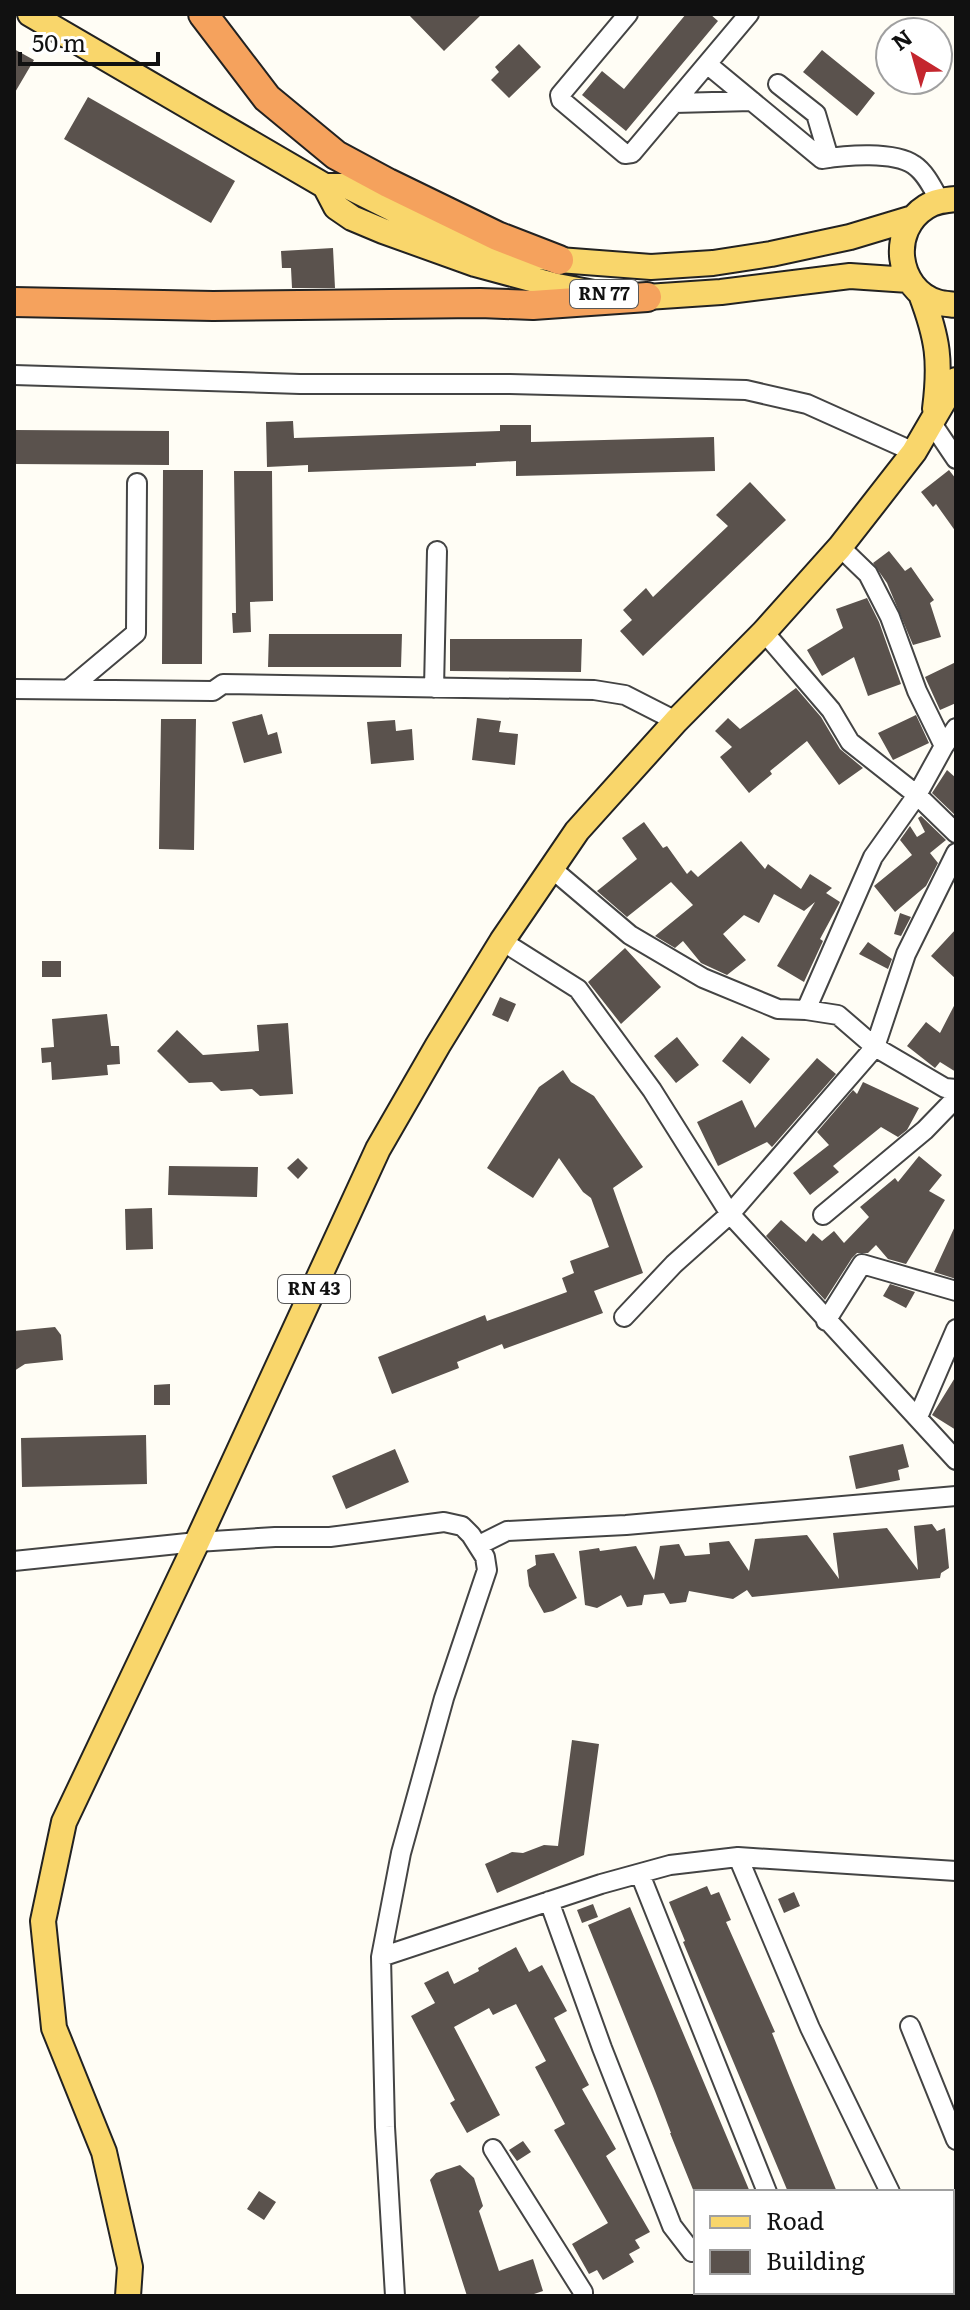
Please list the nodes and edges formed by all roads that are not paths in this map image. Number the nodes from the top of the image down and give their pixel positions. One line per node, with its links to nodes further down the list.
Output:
1 (30, 14): 10 (main road, RN 77)
2 (203, 14): 13 (highway)
3 (628, 14): 8 (street)
4 (749, 14): 5 (street)
5 (707, 64): 7 (street); 8 (street)
6 (778, 84): 9 (street)
7 (752, 101): 8 (street); 9 (street)
8 (674, 103)
9 (829, 158): 11 (street)
10 (325, 186): 13 (main road, RN 77); 15 (main road, RN 77)
11 (948, 200): 12 (main road)
12 (913, 218): 13 (main road, RN 77); 14 (main road)
13 (559, 260)
14 (915, 287): 15 (main road, RN 77); 17 (main road); 20 (main road)
15 (647, 297): 16 (highway)
16 (14, 302)
17 (956, 305)
18 (14, 375): 21 (street)
19 (956, 380): 20 (main road)
20 (933, 419): 21 (main road, RN 43); 22 (street)
21 (914, 452): 24 (main road, RN 43)
22 (956, 459)
23 (137, 483): 29 (street)
24 (840, 547): 26 (main road, RN 43); 32 (street)
25 (437, 551): 27 (street)
26 (764, 632): 30 (main road, RN 43); 33 (street)
27 (434, 688): 29 (street); 30 (street)
28 (14, 689): 29 (street)
29 (68, 690)
30 (676, 721): 36 (main road, RN 43)
31 (956, 728): 32 (street)
32 (944, 746): 33 (street)
33 (917, 795): 34 (street); 38 (street)
34 (956, 833)
35 (956, 853): 39 (street)
36 (551, 868): 37 (main road, RN 43); 38 (street)
37 (502, 941): 42 (street); 51 (main road, RN 43)
38 (806, 1010): 39 (street)
39 (875, 1047): 40 (street); 42 (street)
40 (956, 1089)
41 (956, 1098): 43 (street)
42 (730, 1214): 45 (street); 46 (street)
43 (823, 1215)
44 (956, 1291): 46 (street)
45 (624, 1317)
46 (826, 1321): 48 (street)
47 (956, 1329): 48 (street)
48 (918, 1417): 49 (street)
49 (956, 1460)
50 (956, 1496): 52 (street)
51 (197, 1542): 52 (street); 53 (street); 65 (main road, RN 43)
52 (479, 1545): 58 (street)
53 (14, 1561)
54 (738, 1857): 55 (street); 56 (street); 63 (street)
55 (956, 1871)
56 (640, 1874): 57 (street); 62 (street)
57 (549, 1901): 58 (street); 64 (street)
58 (381, 1957): 66 (street)
59 (910, 2026): 60 (street)
60 (956, 2140)
61 (493, 2149): 67 (street)
62 (766, 2190)
63 (889, 2190)
64 (694, 2251)
65 (128, 2296)
66 (395, 2296)
67 (583, 2296)

